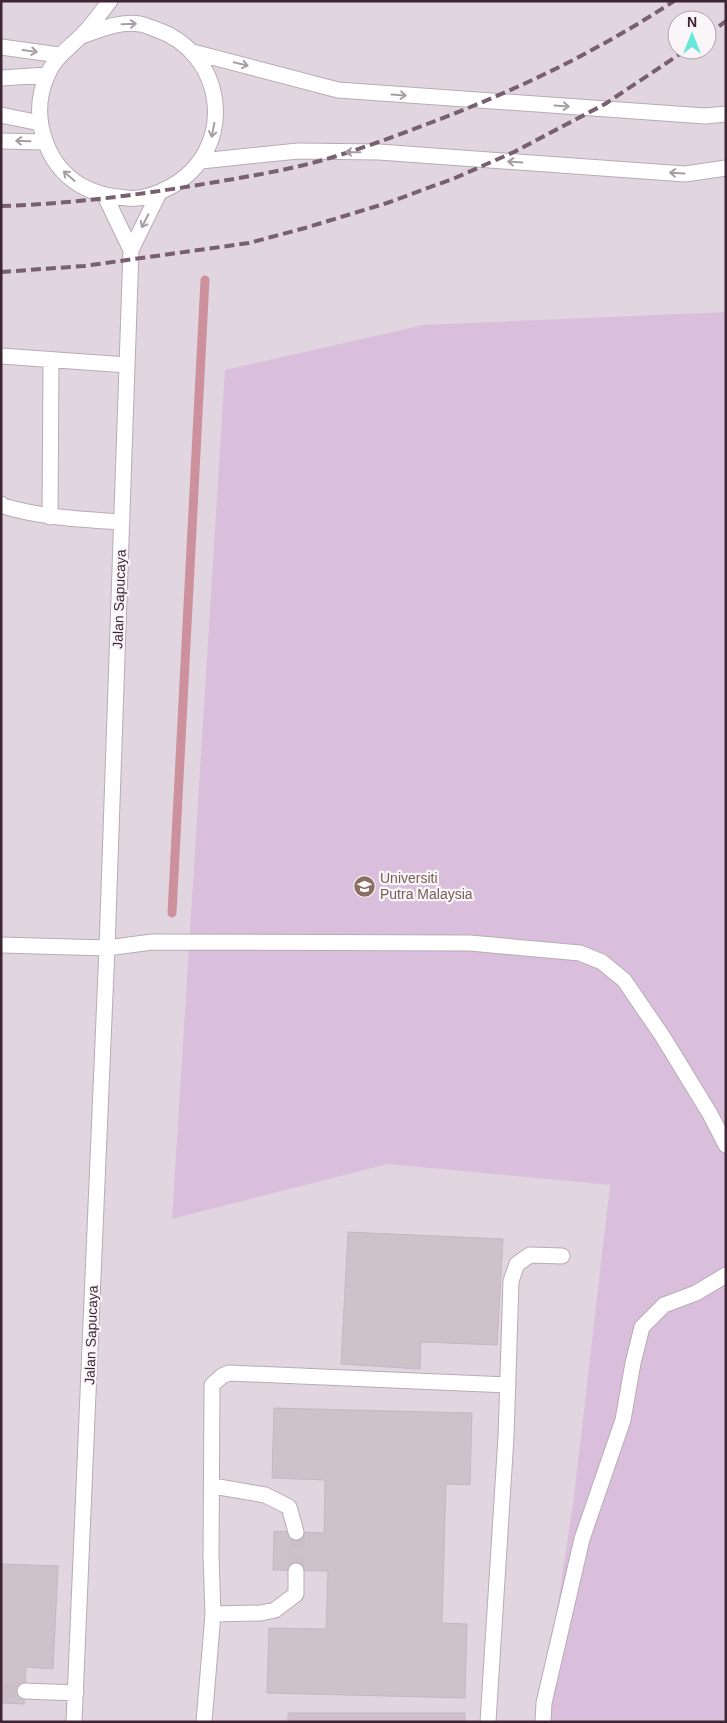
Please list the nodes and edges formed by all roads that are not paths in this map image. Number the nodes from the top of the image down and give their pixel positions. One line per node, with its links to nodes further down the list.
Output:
1 (110, 1): 2 (street)
2 (82, 36): 4 (street, one-way to 4); 5 (street)
3 (1, 47): 5 (street, one-way to 5)
4 (193, 52): 9 (street, one-way to 9); 13 (street, one-way to 13)
5 (59, 56): 6 (street)
6 (47, 75): 7 (street); 10 (street)
7 (1, 78)
8 (1, 114): 10 (street)
9 (726, 114)
10 (40, 123): 12 (street)
11 (1, 141): 12 (street, one-way to 11)
12 (45, 142): 16 (street, one-way to 12)
13 (201, 161): 14 (street, one-way to 13); 15 (street)
14 (726, 168)
15 (159, 193): 16 (street); 17 (street, one-way to 17)
16 (105, 196): 17 (street)
17 (131, 250): 20 (street, Jalan Sapucaya)
18 (1, 356): 19 (street)
19 (51, 360): 20 (street); 22 (street)
20 (127, 365): 23 (street, Jalan Sapucaya)
21 (1, 504): 22 (street)
22 (50, 517): 23 (street)
23 (122, 522): 25 (street, Jalan Sapucaya)
24 (1, 945): 25 (street)
25 (107, 948): 26 (street); 35 (street, Jalan Sapucaya)
26 (726, 1145)
27 (562, 1256): 29 (street)
28 (726, 1275): 39 (street)
29 (508, 1385): 30 (street); 38 (street)
30 (213, 1486): 31 (street); 33 (street)
31 (296, 1532)
32 (296, 1570): 33 (street)
33 (213, 1614): 37 (street)
34 (24, 1691): 35 (street)
35 (76, 1693): 36 (street, Jalan Sapucaya)
36 (74, 1722)
37 (204, 1722)
38 (488, 1722)
39 (544, 1722)

